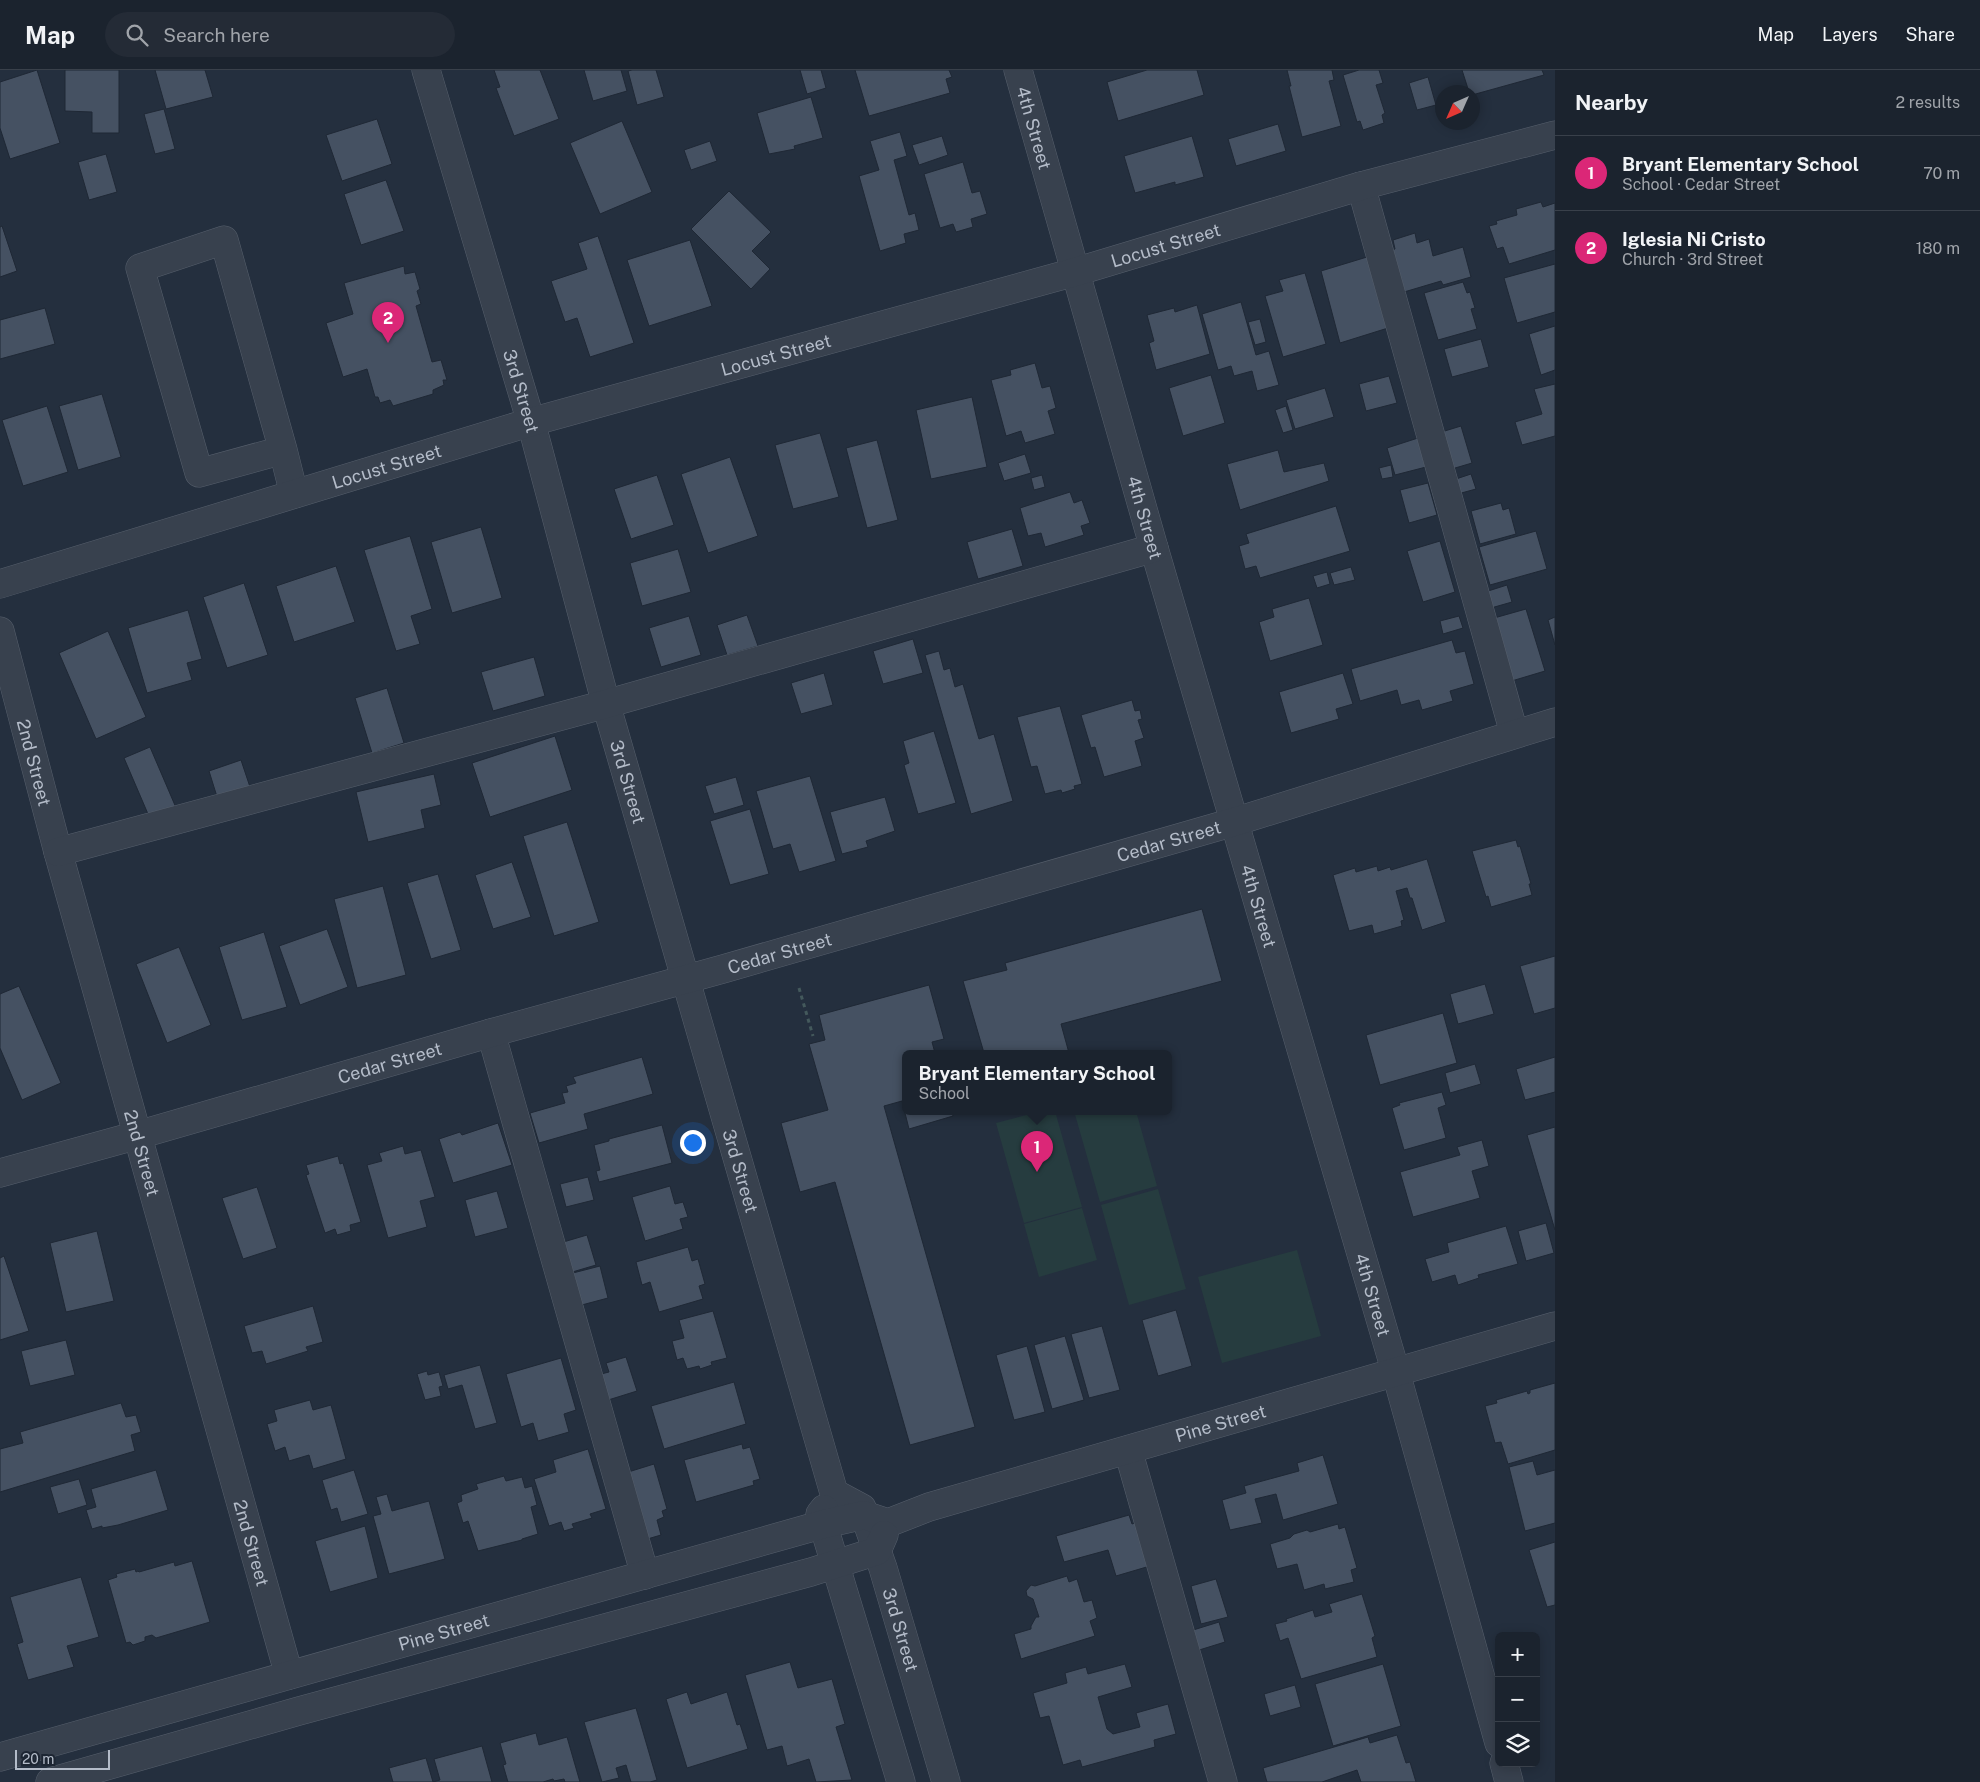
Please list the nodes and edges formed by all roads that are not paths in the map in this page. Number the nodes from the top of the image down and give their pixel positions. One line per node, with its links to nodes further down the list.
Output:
1 (426, 70): 6 (street, 3rd Street)
2 (1018, 70): 5 (street, 4th Street)
3 (1555, 136): 4 (street, Locust Street)
4 (1361, 186): 5 (street, Locust Street); 14 (street)
5 (1075, 272): 6 (street, Locust Street); 9 (street, 4th Street)
6 (531, 422): 8 (street, Locust Street); 12 (street, 3rd Street)
7 (283, 450): 7 (street); 8 (street)
8 (294, 494): 10 (street, Locust Street)
9 (1154, 548): 12 (street); 15 (street, 4th Street)
10 (0, 584)
11 (0, 631): 16 (street, 2nd Street)
12 (606, 704): 16 (street); 17 (street, 3rd Street)
13 (1555, 722): 14 (street, Cedar Street)
14 (1514, 733): 15 (street, Cedar Street)
15 (1234, 822): 17 (street, Cedar Street); 22 (street, 4th Street)
16 (58, 852): 19 (street, 2nd Street)
17 (684, 980): 18 (street, Cedar Street); 24 (street, 3rd Street)
18 (491, 1033): 19 (street, Cedar Street); 29 (street)
19 (138, 1135): 20 (street, Cedar Street); 30 (street, 2nd Street)
20 (0, 1173)
21 (1555, 1326): 22 (street, Pine Street)
22 (1396, 1373): 23 (street, Pine Street); 31 (street, 4th Street)
23 (1128, 1450): 25 (street, Pine Street); 37 (street)
24 (834, 1493): 25 (street, 3rd Street); 26 (street)
25 (876, 1519): 26 (street, Pine Street); 27 (street, 3rd Street)
26 (824, 1524): 28 (street); 29 (street, Pine Street)
27 (877, 1551): 28 (street); 36 (street, 3rd Street)
28 (836, 1564): 34 (street); 35 (street)
29 (645, 1575): 30 (street, Pine Street)
30 (289, 1675): 32 (street, Pine Street)
31 (1495, 1729)
32 (0, 1757)
33 (1505, 1767): 38 (street)
34 (50, 1782)
35 (901, 1782)
36 (946, 1782)
37 (1223, 1782)
38 (1510, 1782)

